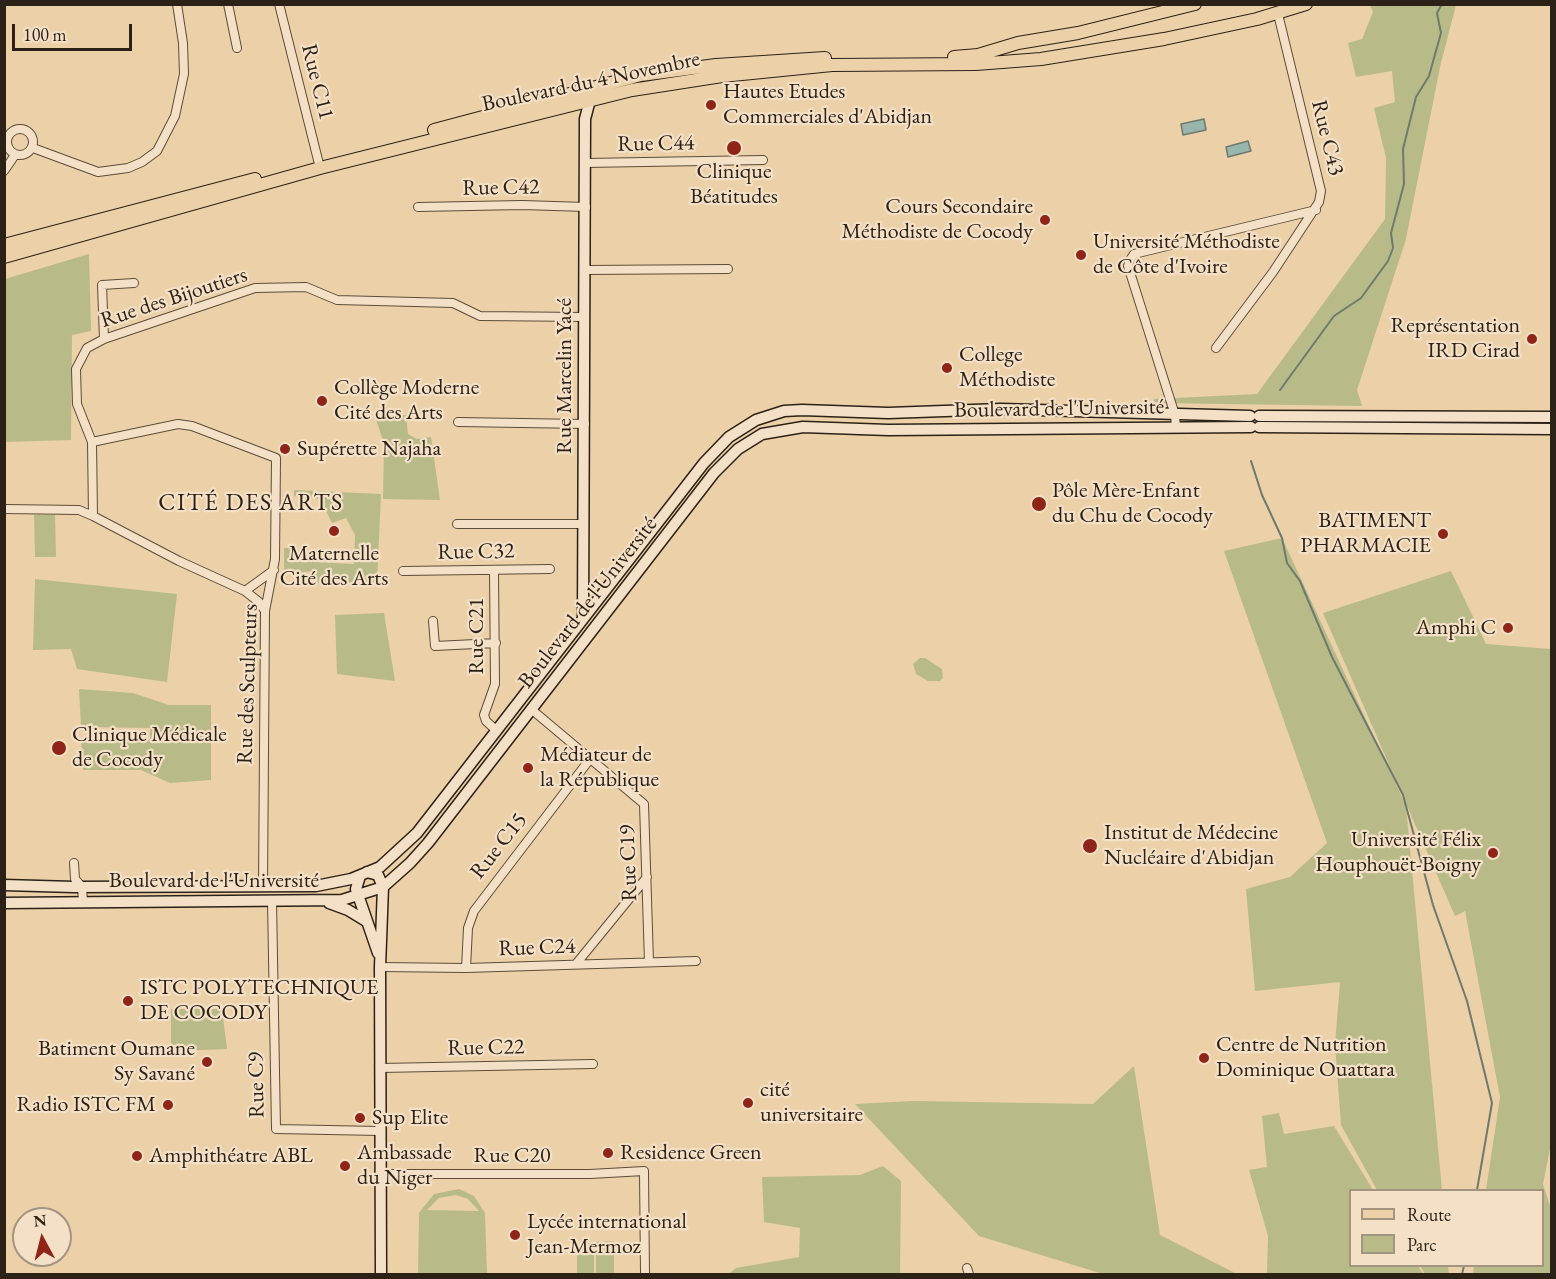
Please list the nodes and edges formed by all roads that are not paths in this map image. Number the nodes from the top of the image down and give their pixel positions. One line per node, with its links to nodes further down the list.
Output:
1 (177, 4): 11 (street)
2 (228, 4): 7 (street)
3 (279, 4): 15 (street, Rue C11)
4 (1196, 4): 8 (main road, Boulevard du 4 Novembre)
5 (1305, 4): 6 (main road, Boulevard du 4 Novembre)
6 (1278, 14): 8 (main road, Boulevard du 4 Novembre); 19 (street, Rue C43)
7 (237, 48)
8 (590, 93): 9 (main road, Boulevard du 4 Novembre); 10 (street, Rue Marcelin Yacé)
9 (576, 97): 10 (street, Rue Marcelin Yacé); 15 (main road, Boulevard du 4 Novembre)
10 (585, 119): 14 (street, Rue Marcelin Yacé)
11 (33, 148): 12 (street); 12 (street)
12 (15, 155): 16 (street)
13 (763, 160): 14 (street, Rue C44)
14 (585, 163): 18 (street, Rue Marcelin Yacé)
15 (319, 165): 20 (main road, Boulevard du 4 Novembre); 21 (main road, Boulevard du 4 Novembre)
16 (4, 171)
17 (418, 207): 18 (street, Rue C42)
18 (586, 207): 23 (street, Rue Marcelin Yacé)
19 (1316, 210): 27 (street, Rue C43); 29 (street)
20 (4, 245)
21 (4, 257)
22 (728, 269): 23 (street)
23 (585, 270): 25 (street, Rue Marcelin Yacé)
24 (134, 283): 26 (street)
25 (585, 317): 26 (street, Rue des Bijoutiers); 34 (street, Rue Marcelin Yacé)
26 (104, 339): 39 (street, Rue des Bijoutiers)
27 (1216, 348)
28 (888, 413): 29 (street, Boulevard de l'Université); 38 (street); 50 (street, Boulevard de l'Université)
29 (1175, 415): 33 (street, Boulevard de l'Université); 35 (street)
30 (1295, 416): 31 (street, Boulevard de l'Université); 33 (street, Boulevard de l'Université); 36 (street)
31 (1551, 417)
32 (458, 422): 34 (street)
33 (1251, 422): 35 (street, Boulevard de l'Université); 36 (street, Boulevard de l'Université)
34 (585, 424): 43 (street, Rue Marcelin Yacé)
35 (1176, 428): 38 (street, Boulevard de l'Université)
36 (1295, 428): 37 (street, Boulevard de l'Université)
37 (1551, 429)
38 (888, 430): 52 (street, Boulevard de l'Université)
39 (92, 442): 41 (street, Rue des Bijoutiers); 45 (street, Rue des Sculpteurs)
40 (4, 509): 41 (street)
41 (93, 516): 48 (street)
42 (457, 524): 43 (street)
43 (584, 524): 50 (street, Rue Marcelin Yacé)
44 (550, 569): 47 (street, Rue C32)
45 (274, 570): 48 (street); 49 (street, Rue des Sculpteurs)
46 (403, 571): 47 (street, Rue C32)
47 (494, 571): 53 (street, Rue C21)
48 (245, 591): 49 (street)
49 (265, 611): 62 (street, Rue des Sculpteurs)
50 (583, 619): 52 (street); 55 (street, Boulevard de l'Université)
51 (433, 621): 53 (street)
52 (594, 627): 54 (street, Boulevard de l'Université)
53 (496, 643): 55 (street, Rue C21)
54 (531, 709): 56 (street, Rue C19); 63 (street, Boulevard de l'Université)
55 (497, 731): 58 (street, Boulevard de l'Université)
56 (590, 759): 59 (street, Rue C19); 75 (street, Rue C15)
57 (74, 863): 60 (street)
58 (364, 874): 62 (street, Boulevard de l'Université); 63 (street); 64 (street)
59 (648, 876): 72 (street, Rue C19); 74 (street)
60 (76, 884): 61 (street, Boulevard de l'Université); 62 (street, Boulevard de l'Université); 67 (street); 68 (street)
61 (4, 885)
62 (263, 887)
63 (383, 887): 64 (street, Boulevard de l'Université); 73 (street)
64 (359, 896): 66 (street, Boulevard de l'Université); 70 (street)
65 (272, 900): 66 (street, Boulevard de l'Université); 68 (street, Boulevard de l'Université); 78 (street, Rue C9)
66 (320, 900): 70 (street)
67 (70, 902): 68 (street, Boulevard de l'Université); 69 (street, Boulevard de l'Université)
68 (83, 902)
69 (4, 903)
70 (366, 921): 73 (street)
71 (696, 961): 72 (street, Rue C24)
72 (649, 962): 74 (street, Rue C24)
73 (380, 963): 75 (street, Rue C24); 77 (street)
74 (576, 964): 75 (street, Rue C24)
75 (466, 968)
76 (593, 1064): 77 (street, Rue C22)
77 (380, 1068): 78 (street)
78 (380, 1131): 79 (street)
79 (380, 1174): 80 (street); 81 (street, Rue C20)
80 (381, 1275)
81 (645, 1275)

